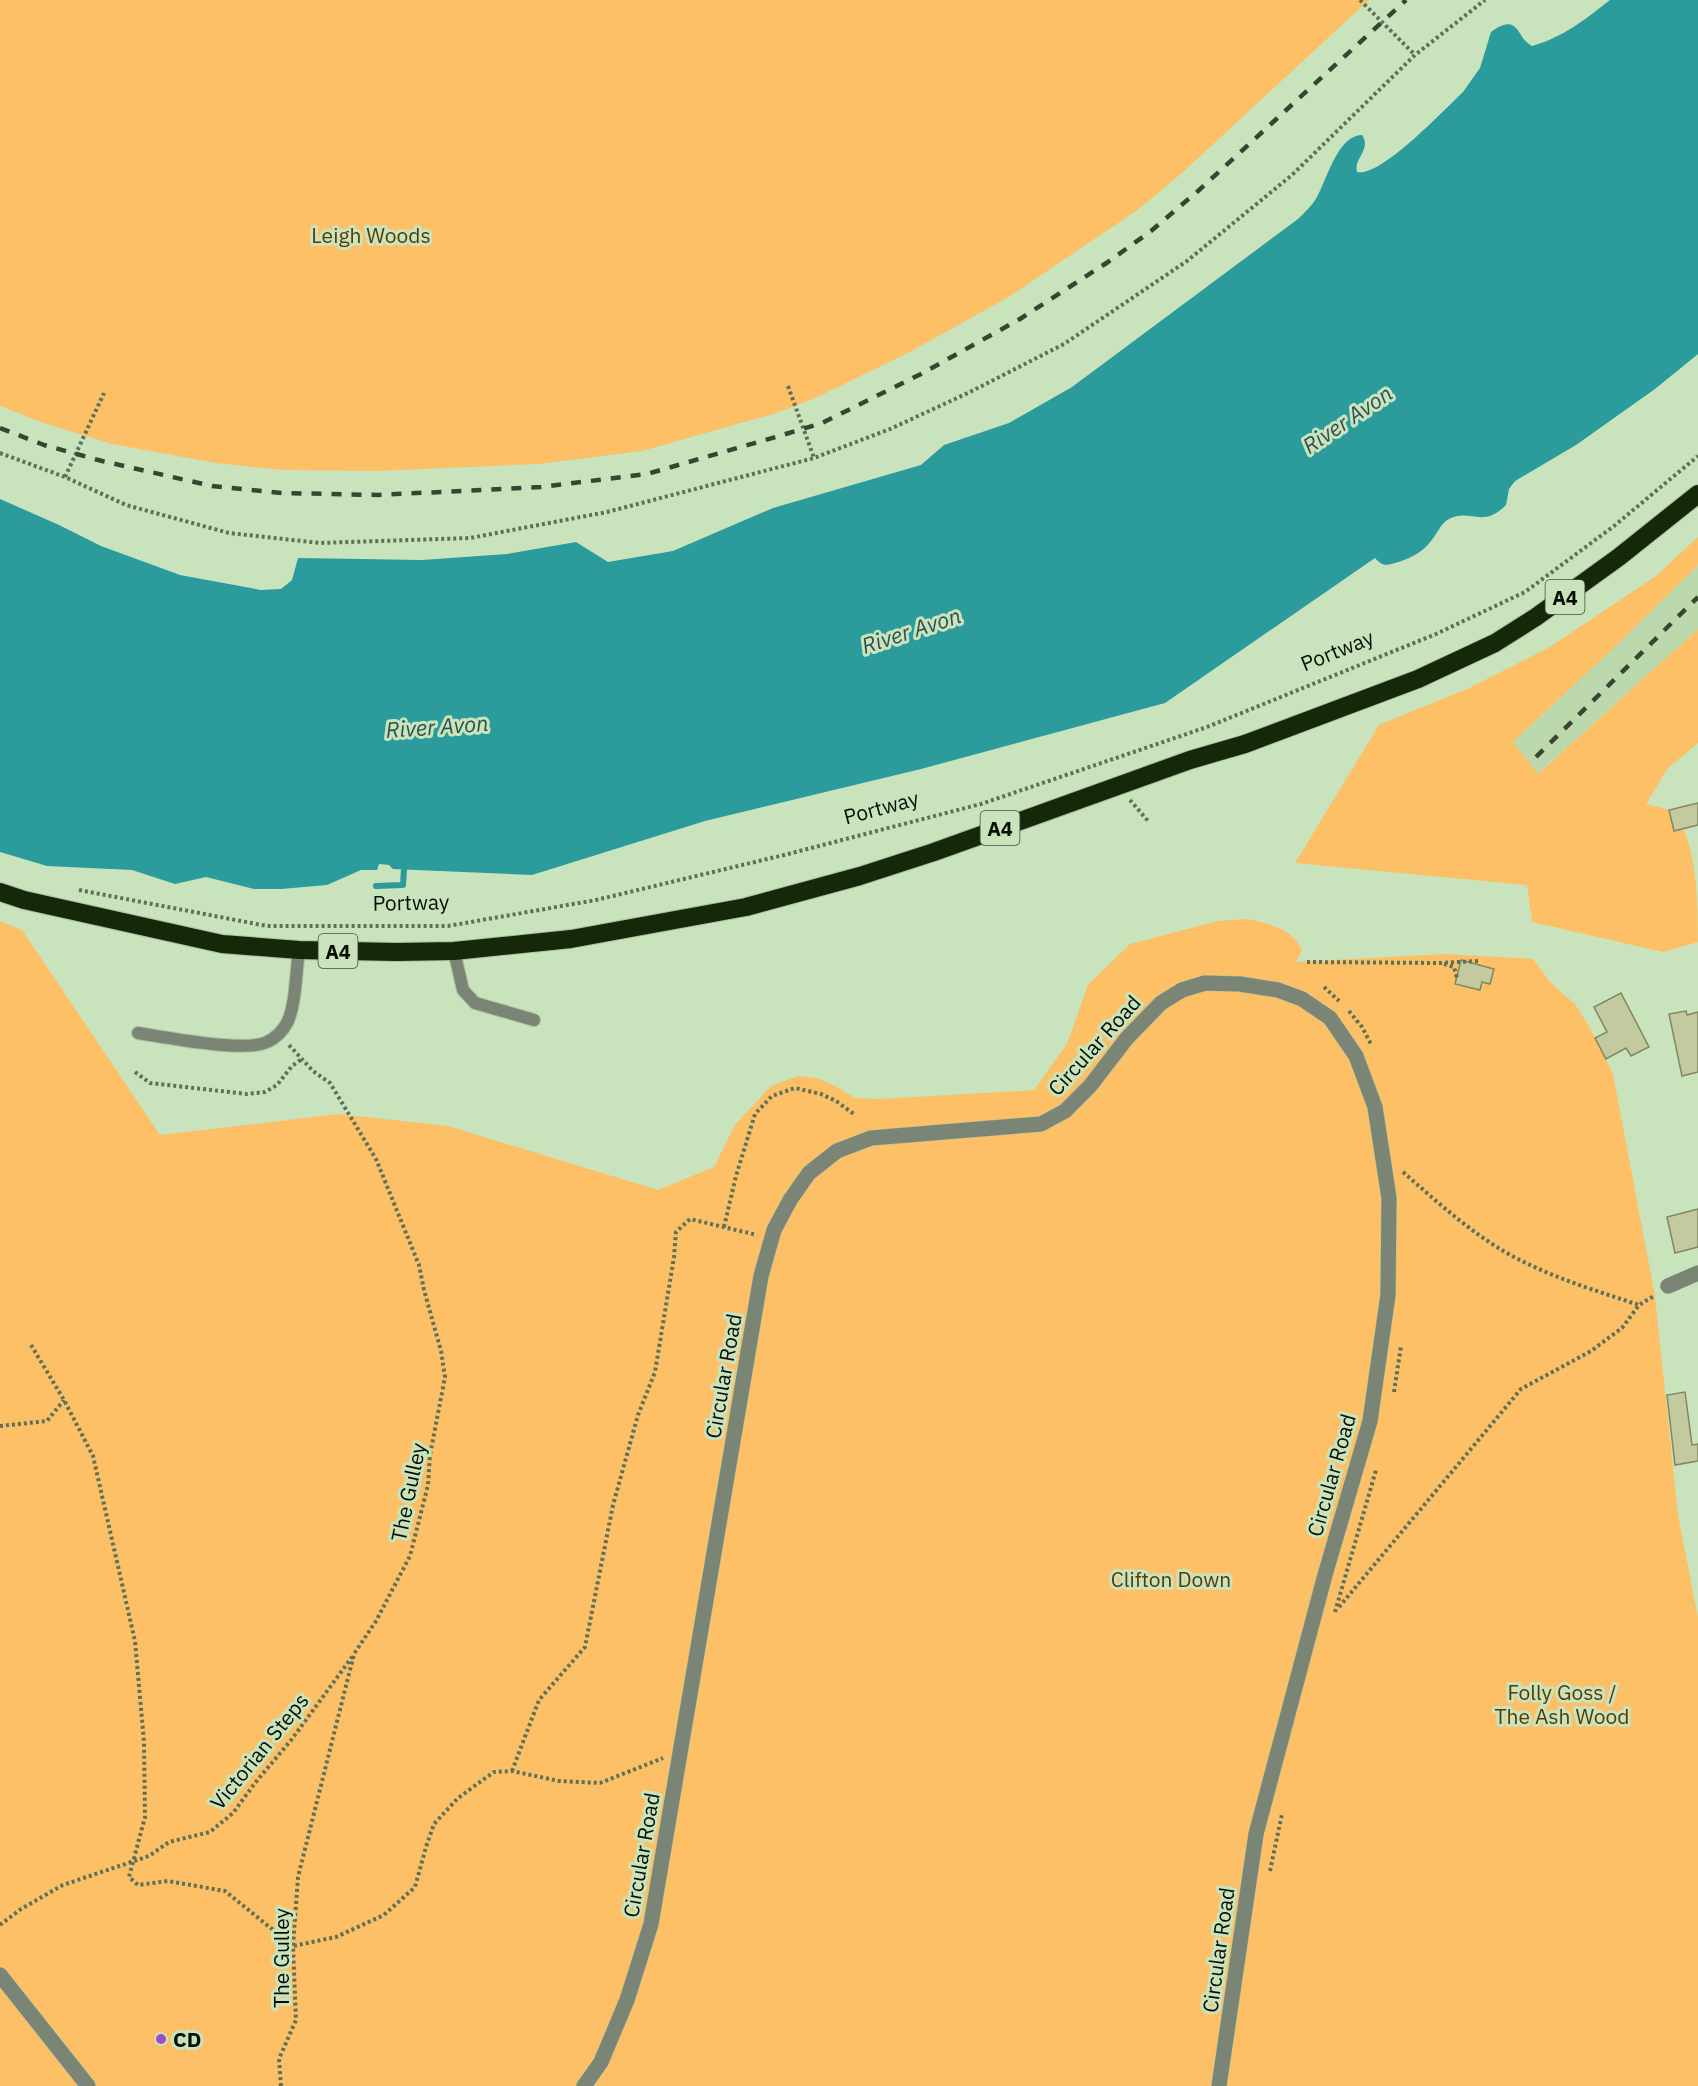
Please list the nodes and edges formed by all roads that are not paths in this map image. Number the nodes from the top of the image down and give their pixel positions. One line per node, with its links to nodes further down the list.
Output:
1 (1698, 494): 4 (highway, A4)
2 (0, 892): 3 (highway, A4)
3 (299, 950): 4 (highway, A4); 6 (lane)
4 (454, 951): 5 (lane)
5 (534, 1020)
6 (138, 1033)
7 (1698, 1273): 8 (street)
8 (1668, 1286)
9 (0, 1975): 10 (street)
10 (88, 2086)
11 (584, 2086): 12 (street, Circular Road)
12 (1219, 2086)

